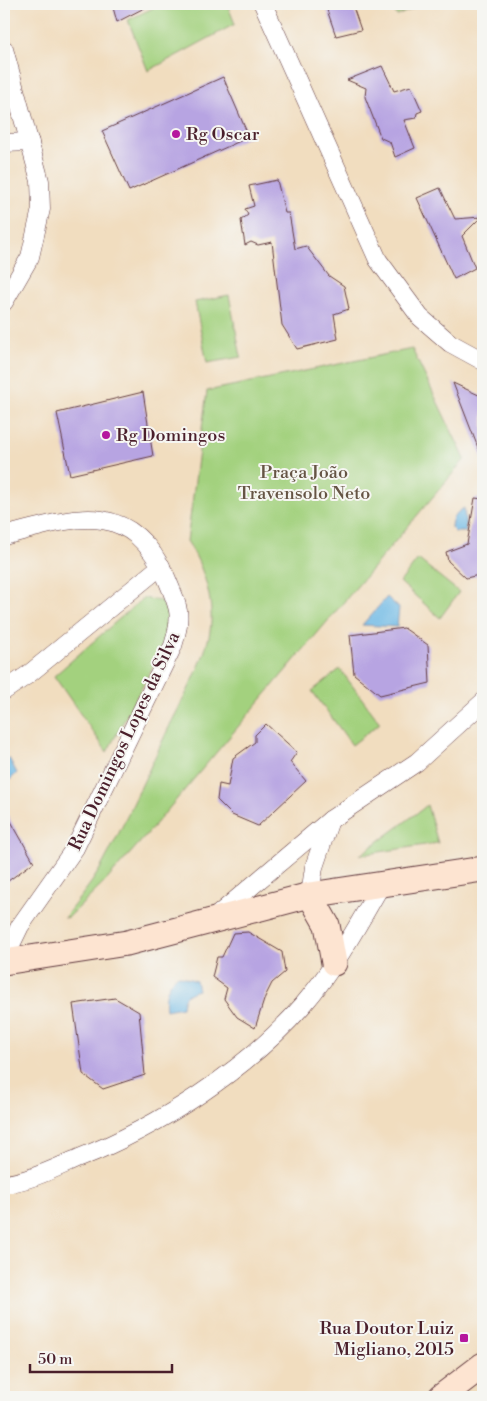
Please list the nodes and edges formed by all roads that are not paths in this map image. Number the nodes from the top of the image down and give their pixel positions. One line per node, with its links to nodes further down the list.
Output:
1 (263, 4): 6 (street)
2 (4, 49): 3 (street)
3 (30, 142): 4 (street); 5 (street)
4 (4, 143)
5 (4, 302)
6 (483, 361)
7 (4, 536): 8 (street, Rua Domingos Lopes da Silva)
8 (161, 566): 9 (street); 16 (street, Rua Domingos Lopes da Silva)
9 (4, 691)
10 (483, 702): 11 (street)
11 (330, 820): 14 (street); 15 (street)
12 (483, 869): 13 (main road)
13 (381, 885): 14 (main road); 17 (street)
14 (310, 895): 15 (main road); 17 (main road)
15 (214, 918): 16 (main road)
16 (4, 961)
17 (334, 963): 18 (street)
18 (4, 1184)
19 (483, 1365): 20 (main road)
20 (442, 1397)

